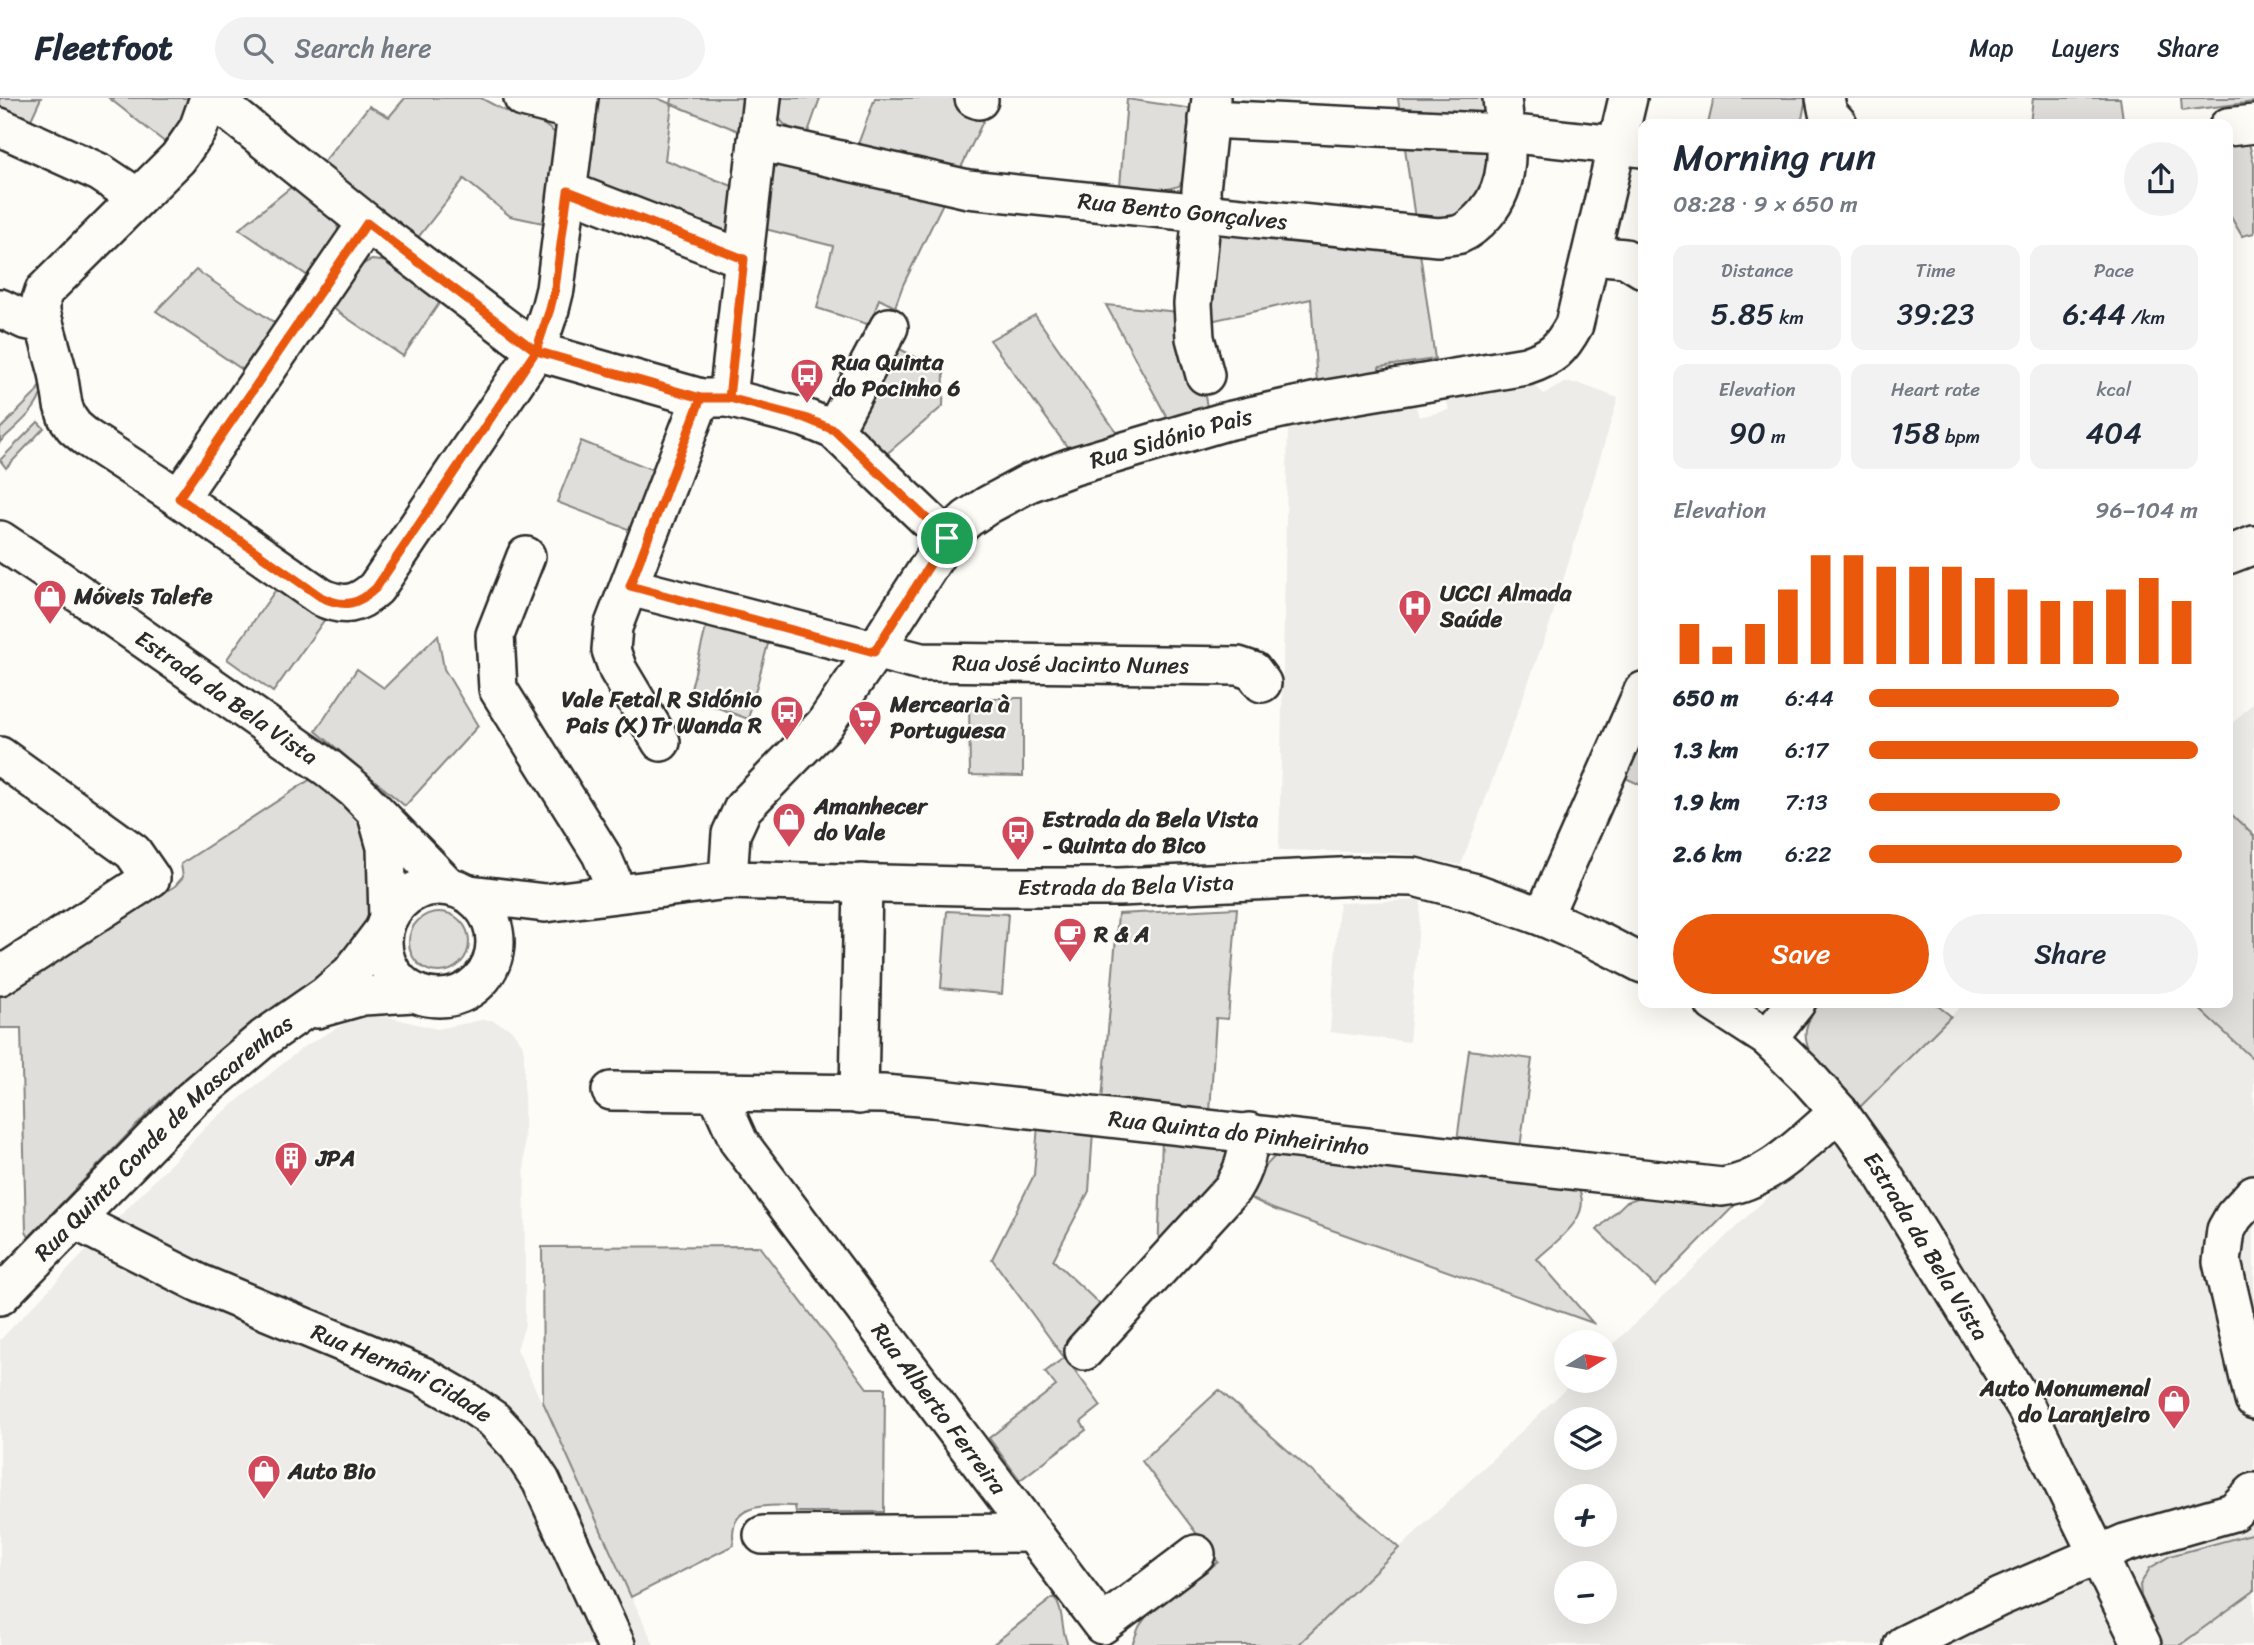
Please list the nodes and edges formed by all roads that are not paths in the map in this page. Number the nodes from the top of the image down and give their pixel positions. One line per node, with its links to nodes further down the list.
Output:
1 (210, 98): 18 (street); 20 (street)
2 (523, 98): 7 (street)
3 (762, 98): 15 (street)
4 (1628, 98): 16 (street, Rua Sidónio Pais)
5 (1820, 98): 10 (street)
6 (1825, 98): 11 (street)
7 (578, 105): 17 (street)
8 (1210, 109): 9 (street); 19 (street)
9 (1504, 116): 16 (street); 19 (street, Rua Bento Gonçalves)
10 (1815, 119)
11 (1833, 119)
12 (2254, 124): 13 (street)
13 (2233, 126)
14 (0, 127): 18 (street)
15 (757, 141): 19 (street, Rua Bento Gonçalves); 22 (street)
16 (1630, 146): 21 (street, Rua Sidónio Pais)
17 (568, 191): 22 (street); 27 (street)
18 (136, 197): 26 (street)
19 (1202, 212): 28 (street)
20 (367, 223): 27 (street); 31 (street)
21 (1592, 255): 23 (street); 32 (street, Rua Sidónio Pais)
22 (744, 259): 29 (street)
23 (1638, 266)
24 (0, 308): 26 (street)
25 (889, 327): 30 (street)
26 (48, 340): 31 (street)
27 (536, 351): 29 (street); 31 (street)
28 (1205, 375)
29 (715, 398): 30 (street); 37 (street)
30 (834, 430): 32 (street)
31 (179, 498)
32 (947, 538): 38 (street, Rua Sidónio Pais)
33 (0, 540): 43 (street, Estrada da Bela Vista)
34 (2254, 545): 35 (street)
35 (2233, 553)
36 (526, 556): 47 (street)
37 (630, 586): 38 (street, Rua José Jacinto Nunes); 41 (street)
38 (874, 652): 39 (street, Rua José Jacinto Nunes); 44 (street, Rua Sidónio Pais)
39 (1262, 682)
40 (1638, 702): 48 (street)
41 (662, 742)
42 (0, 757): 52 (street)
43 (377, 815): 46 (street, Estrada da Bela Vista); 49 (street)
44 (728, 880): 45 (street, Estrada da Bela Vista); 47 (street, Estrada da Bela Vista)
45 (863, 883): 48 (street, Estrada da Bela Vista); 60 (street)
46 (459, 890): 47 (street); 49 (street); 50 (street)
47 (603, 895): 50 (street)
48 (1542, 918): 51 (street, Estrada da Bela Vista)
49 (386, 924): 53 (street); 56 (street, Rua Quinta Conde de Mascarenhas)
50 (494, 958): 53 (street)
51 (1638, 961)
52 (0, 976)
53 (414, 993): 56 (street, Rua Quinta Conde de Mascarenhas)
54 (1722, 1008): 57 (street, Estrada da Bela Vista)
55 (1793, 1008): 57 (street)
56 (299, 1015): 64 (street, Rua Quinta Conde de Mascarenhas)
57 (1768, 1038): 61 (street, Estrada da Bela Vista)
58 (611, 1091): 59 (street, Rua Quinta do Pinheirinho)
59 (717, 1093): 60 (street, Rua Quinta do Pinheirinho); 69 (street, Rua Alberto Ferreira)
60 (859, 1095): 62 (street, Rua Quinta do Pinheirinho)
61 (1839, 1112): 62 (street, Rua Quinta do Pinheirinho); 72 (street, Estrada da Bela Vista)
62 (1249, 1132): 66 (street)
63 (2254, 1194): 67 (street)
64 (74, 1220): 65 (street, Rua Quinta Conde de Mascarenhas); 73 (street, Rua Hernâni Cidade)
65 (0, 1296)
66 (1084, 1350)
67 (2254, 1400)
68 (2254, 1492): 72 (street)
69 (1033, 1533): 70 (street); 71 (street, Rua Alberto Ferreira)
70 (763, 1535)
71 (1196, 1553)
72 (2098, 1554): 74 (street); 75 (street, Estrada da Bela Vista)
73 (616, 1645)
74 (1903, 1645)
75 (2142, 1645)

